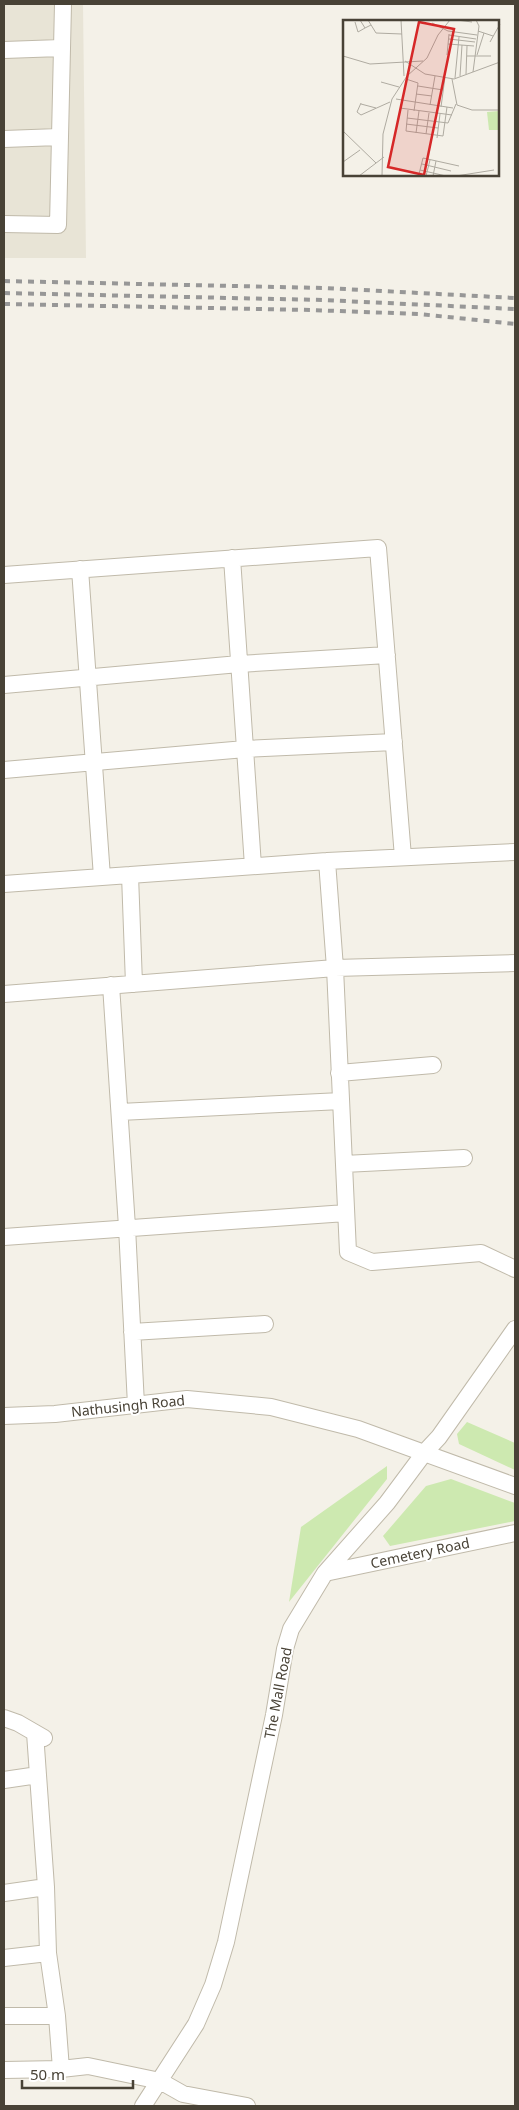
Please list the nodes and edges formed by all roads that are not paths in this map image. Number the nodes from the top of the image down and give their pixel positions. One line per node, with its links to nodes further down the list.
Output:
1 (63, 4): 2 (street)
2 (62, 48): 3 (street); 4 (street)
3 (4, 50)
4 (59, 137): 5 (street); 6 (street)
5 (4, 139)
6 (4, 224)
7 (232, 558): 8 (street); 10 (street); 11 (street)
8 (80, 569): 9 (street); 12 (street)
9 (4, 575)
10 (388, 655): 11 (street); 14 (street)
11 (239, 664): 12 (street); 15 (street)
12 (87, 678): 13 (street); 16 (street)
13 (4, 684)
14 (394, 742): 15 (street); 19 (street)
15 (245, 749): 16 (street); 21 (street)
16 (93, 763): 17 (street); 23 (street)
17 (4, 770)
18 (515, 852): 19 (street)
19 (403, 858): 20 (street)
20 (327, 861): 21 (street); 26 (street)
21 (253, 866): 22 (street)
22 (130, 875): 23 (street); 27 (street)
23 (102, 877): 24 (street)
24 (4, 884)
25 (515, 963): 26 (street)
26 (335, 968): 27 (street); 31 (street)
27 (134, 984): 28 (street)
28 (111, 986): 29 (street); 33 (street)
29 (4, 994)
30 (433, 1065): 31 (street)
31 (340, 1072): 32 (street)
32 (341, 1101): 33 (street); 35 (street)
33 (120, 1112): 37 (street)
34 (464, 1158): 35 (street)
35 (344, 1164): 36 (street)
36 (346, 1213): 37 (street); 39 (street)
37 (127, 1227): 38 (street); 42 (street)
38 (4, 1237)
39 (515, 1269)
40 (264, 1324): 42 (street)
41 (515, 1330): 45 (street, The Mall Road)
42 (132, 1332): 43 (street)
43 (136, 1405): 44 (street, Nathusingh Road); 45 (street, Nathusingh Road)
44 (4, 1416)
45 (425, 1452): 46 (street, Nathusingh Road); 48 (street, The Mall Road)
46 (515, 1486)
47 (515, 1533): 48 (street, Cemetery Road)
48 (325, 1572): 60 (street, The Mall Road)
49 (4, 1718): 50 (street)
50 (38, 1775): 51 (street); 52 (street)
51 (4, 1780)
52 (46, 1887): 53 (street); 54 (street)
53 (4, 1893)
54 (48, 1953): 55 (street); 57 (street)
55 (4, 1958)
56 (4, 2016): 57 (street)
57 (57, 2016): 58 (street)
58 (61, 2069): 59 (street); 60 (street)
59 (4, 2070)
60 (160, 2081): 61 (street, The Mall Road); 62 (street)
61 (143, 2106)
62 (247, 2106)

